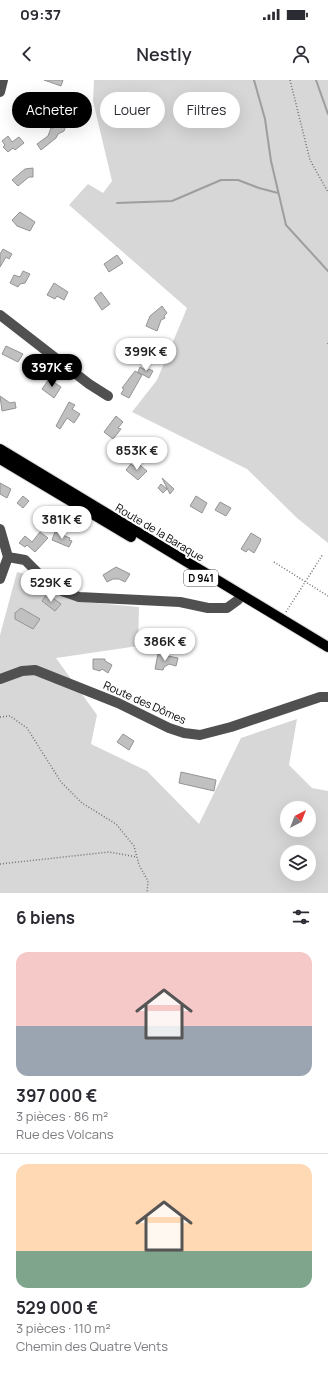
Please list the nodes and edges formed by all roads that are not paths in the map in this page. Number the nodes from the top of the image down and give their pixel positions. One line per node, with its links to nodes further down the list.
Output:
1 (4, 80): 2 (street)
2 (0, 92)
3 (0, 315): 4 (street)
4 (108, 396)
5 (0, 450): 10 (main road, Route de la Baraque / D 941)
6 (0, 459): 10 (main road, Route de la Baraque / D 941)
7 (0, 529): 8 (street)
8 (8, 557): 9 (street); 10 (street)
9 (0, 579)
10 (240, 598): 11 (main road, Route de la Baraque / D 941); 12 (main road, Route de la Baraque / D 941)
11 (328, 647)
12 (328, 654)
13 (0, 679): 14 (street, Route des Dômes)
14 (328, 698)

